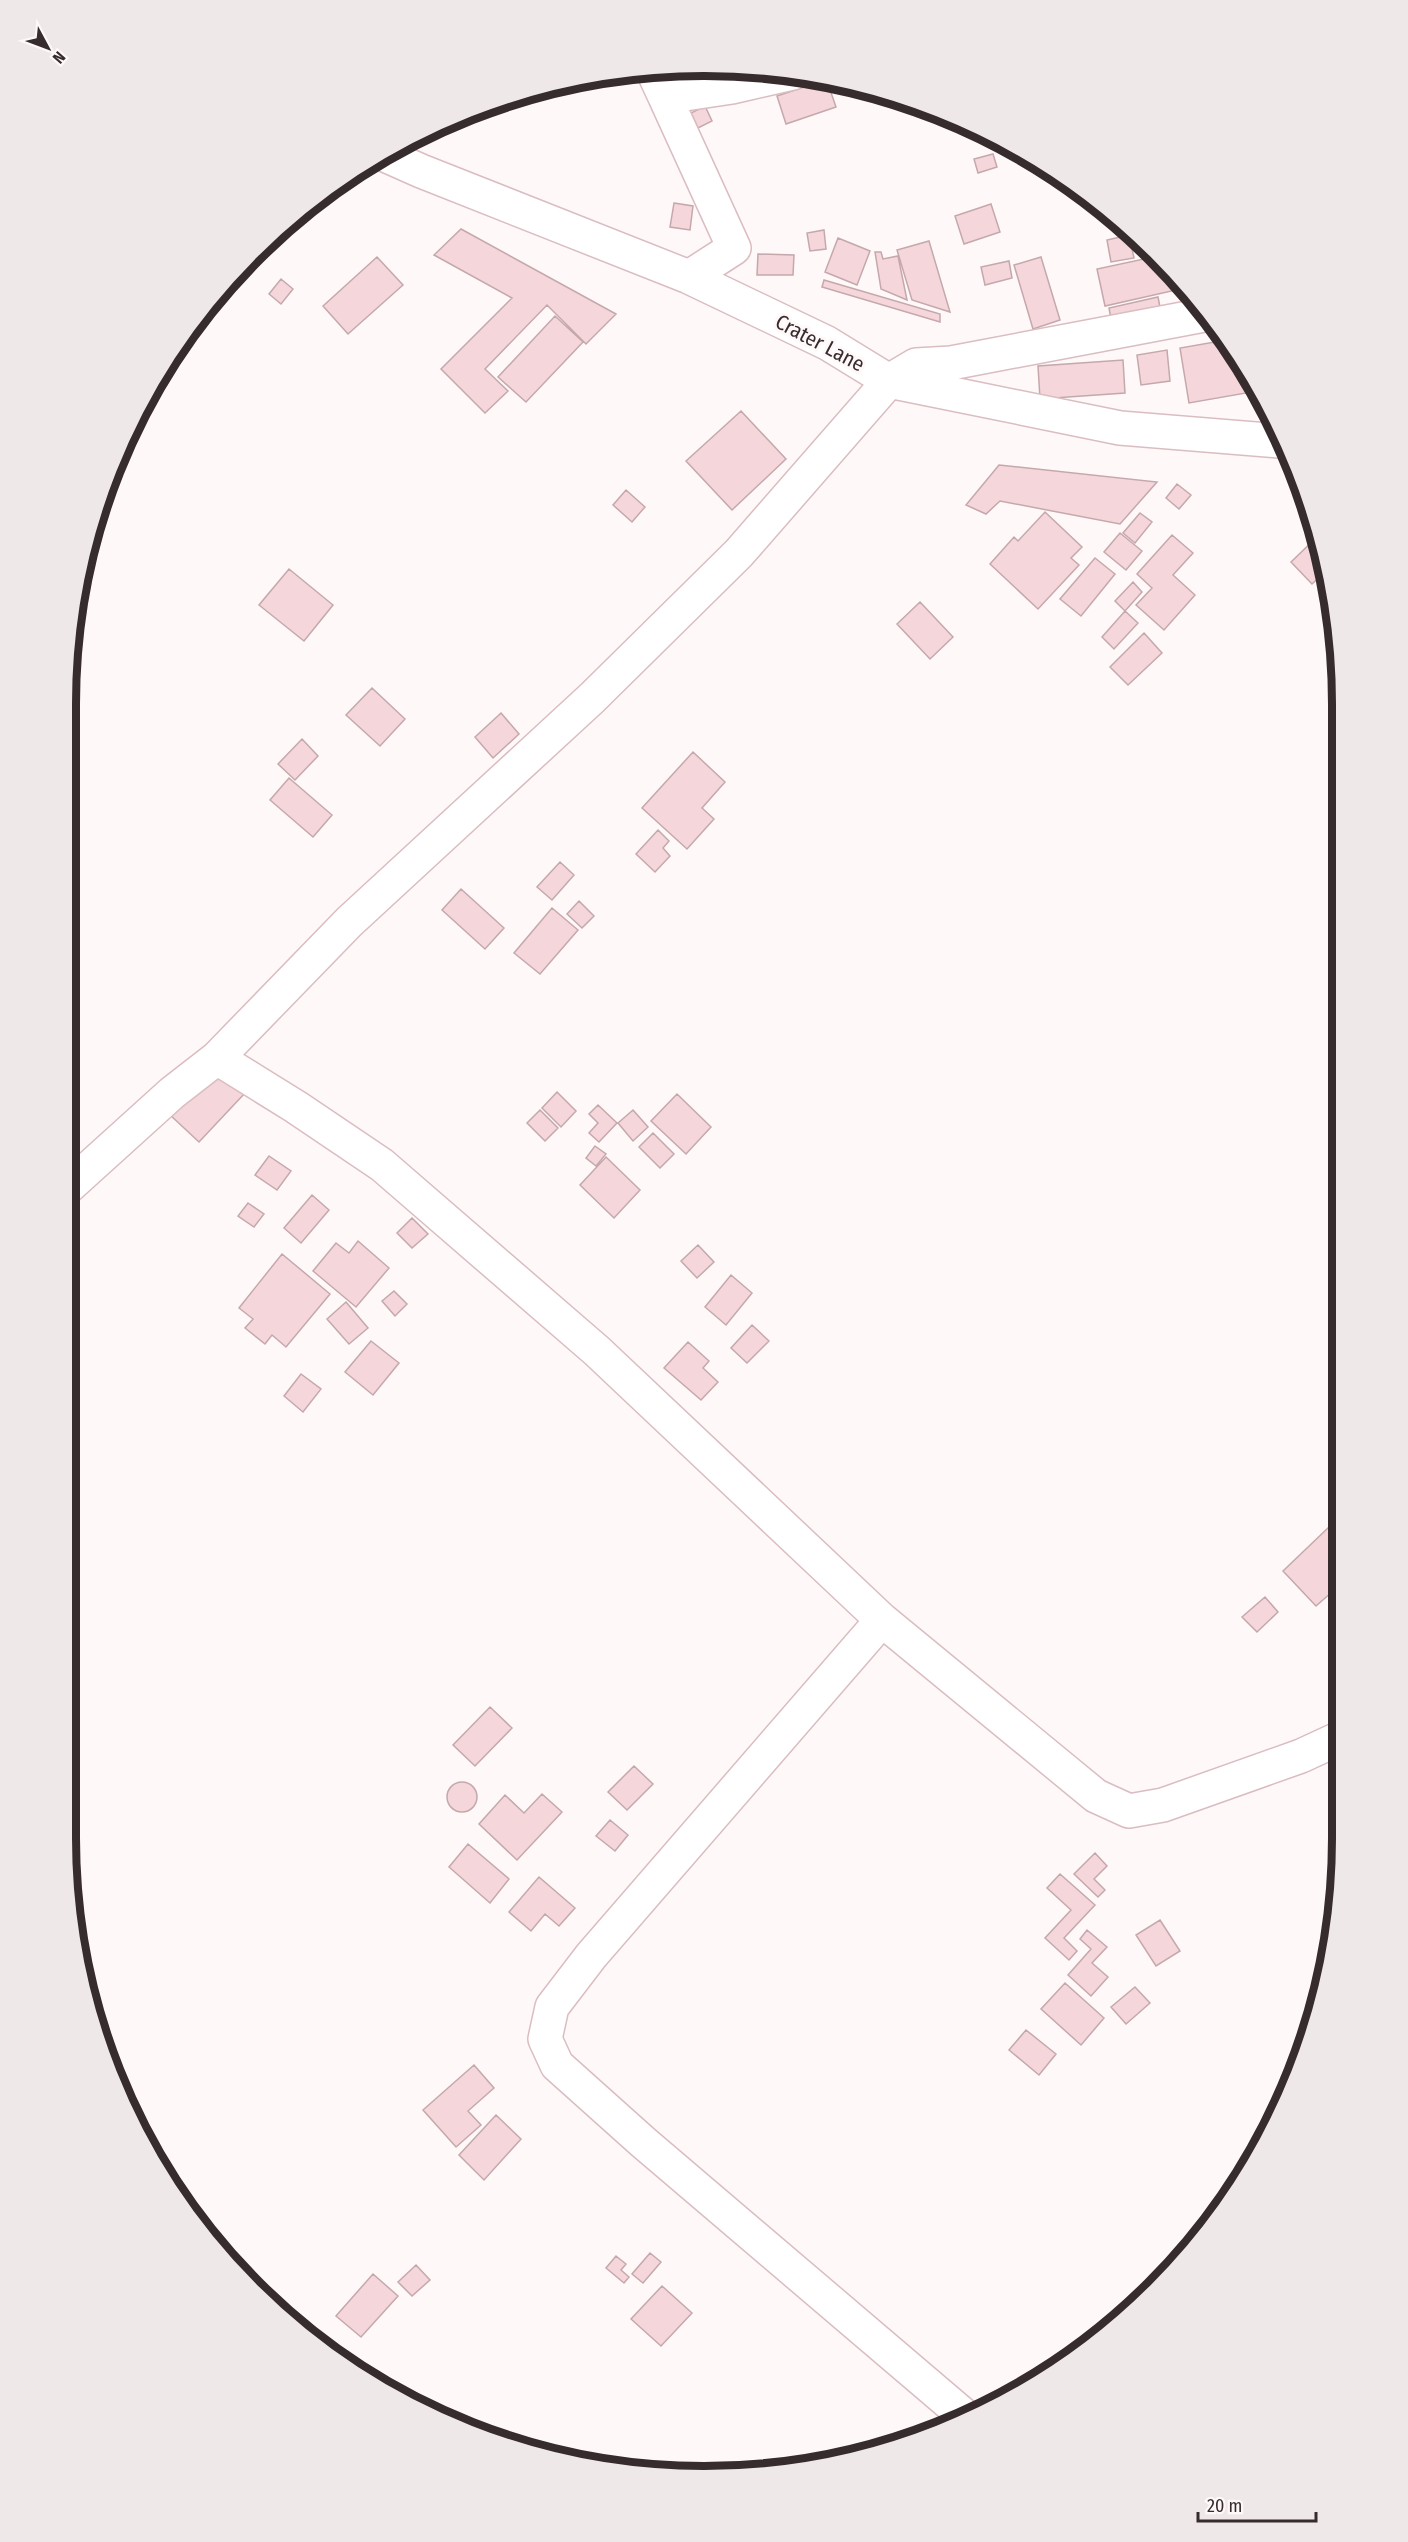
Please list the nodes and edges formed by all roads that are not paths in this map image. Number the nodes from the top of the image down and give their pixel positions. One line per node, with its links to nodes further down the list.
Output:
1 (763, 80): 2 (street)
2 (659, 83): 4 (street)
3 (394, 159): 4 (street, Crater Lane)
4 (689, 277): 6 (street, Crater Lane)
5 (1197, 316): 6 (street)
6 (889, 381): 7 (street, Crater Lane); 8 (street)
7 (1274, 441)
8 (217, 1058): 9 (street); 10 (street)
9 (77, 1179)
10 (882, 1620): 11 (street); 12 (street)
11 (1331, 1742)
12 (959, 2411)

